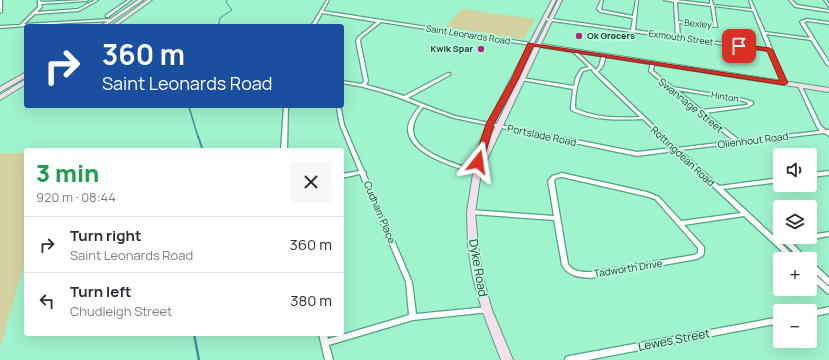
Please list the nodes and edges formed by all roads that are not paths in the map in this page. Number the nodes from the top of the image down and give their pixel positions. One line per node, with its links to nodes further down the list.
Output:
1 (87, 0): 16 (street)
2 (97, 0): 25 (street)
3 (130, 0): 26 (street)
4 (141, 0): 28 (street)
5 (150, 0): 35 (street)
6 (328, 0): 24 (street)
7 (554, 0): 29 (street, Dyke Road)
8 (560, 0): 29 (street, Dyke Road)
9 (602, 0): 27 (street)
10 (637, 0): 27 (street)
11 (665, 0): 17 (street)
12 (711, 0): 19 (street, Bexley)
13 (750, 0): 21 (street)
14 (790, 0): 22 (street)
15 (825, 0): 20 (street)
16 (39, 1): 25 (street)
17 (675, 1): 19 (street); 31 (street)
18 (1, 2): 23 (street)
19 (712, 5): 21 (street); 31 (street, Bexley)
20 (829, 6)
21 (754, 10): 41 (street)
22 (829, 10)
23 (0, 12)
24 (321, 12): 30 (street, Saint Leonards Road); 36 (street)
25 (33, 13): 37 (street)
26 (107, 16)
27 (635, 17): 40 (street)
28 (111, 20): 33 (street); 34 (street)
29 (548, 20): 40 (street, Exmouth Street); 44 (street, Dyke Road); 45 (street, Dyke Road)
30 (380, 21): 44 (street, Saint Leonards Road); 60 (street)
31 (677, 22): 42 (street)
32 (829, 23): 43 (street)
33 (51, 24)
34 (105, 24)
35 (116, 24)
36 (314, 24)
37 (21, 26): 38 (street); 39 (street)
38 (24, 26)
39 (0, 27)
40 (633, 31): 42 (street, Exmouth Street)
41 (763, 33): 43 (street); 46 (street)
42 (678, 37): 46 (street, Exmouth Street)
43 (813, 39): 50 (street)
44 (531, 44): 45 (street, Saint Leonards Road); 55 (street, Dyke Road)
45 (538, 45): 47 (street, Saint Leonards Road); 56 (street, Dyke Road)
46 (770, 50): 59 (street)
47 (574, 51): 48 (street, Saint Leonards Road); 51 (street, Rottingdean Road)
48 (604, 55): 49 (street, Saint Leonards Road); 52 (street)
49 (652, 63): 59 (street, Saint Leonards Road); 63 (street, Swannage Street)
50 (829, 65)
51 (591, 68): 52 (street, Rottingdean Road); 62 (street)
52 (596, 73): 72 (street, Rottingdean Road)
53 (449, 74): 67 (street)
54 (24, 75): 64 (street)
55 (515, 78): 56 (street); 73 (street, Dyke Road)
56 (523, 79): 62 (street); 74 (street, Dyke Road)
57 (344, 82): 60 (street, Portslade Road)
58 (24, 83): 66 (street)
59 (784, 83): 61 (street, Saint Leonards Road)
60 (364, 85): 67 (street, Portslade Road)
61 (800, 86): 65 (street, Saint Leonards Road); 75 (street)
62 (576, 88): 72 (street)
63 (670, 88): 71 (street, Swannage Street); 71 (street, Hinton)
64 (0, 90)
65 (829, 90)
66 (0, 98)
67 (404, 98): 68 (street, Portslade Road)
68 (422, 106): 73 (street, Portslade Road); 81 (street)
69 (286, 108): 78 (street)
70 (340, 109): 80 (street, Cudham Place)
71 (700, 112): 77 (street, Swannage Street)
72 (644, 118): 79 (street, Rottingdean Road)
73 (490, 124): 74 (street, Portslade Road); 81 (street, Dyke Road)
74 (500, 126): 79 (street, Portslade Road); 81 (street, Dyke Road)
75 (826, 131): 76 (street); 77 (street, Olienhout Road)
76 (829, 135)
77 (738, 142): 79 (street, Olienhout Road)
78 (284, 148)
79 (676, 149): 86 (street, Rottingdean Road)
80 (363, 172): 84 (street); 105 (street, Cudham Place)
81 (478, 172): 87 (street, Dyke Road)
82 (829, 173): 83 (street)
83 (817, 174)
84 (344, 176)
85 (773, 181): 86 (street)
86 (718, 188): 88 (street, Rottingdean Road)
87 (471, 212): 89 (street); 102 (street, Dyke Road)
88 (746, 214): 90 (street); 93 (street, Rottingdean Road)
89 (556, 218): 90 (street, Tadworth Drive); 90 (street, Tadworth Drive)
90 (681, 223)
91 (829, 234): 92 (street)
92 (817, 236)
93 (773, 239)
94 (778, 244): 96 (street, Rottingdean Road)
95 (789, 244): 97 (street)
96 (787, 252)
97 (798, 252)
98 (817, 271): 100 (street)
99 (817, 280): 101 (street)
100 (829, 282)
101 (829, 291)
102 (486, 310): 105 (street); 110 (street, Dyke Road)
103 (829, 310): 104 (street)
104 (817, 313)
105 (413, 317): 108 (street)
106 (773, 321): 111 (street, Lewes Street)
107 (323, 336): 108 (street)
108 (325, 343): 109 (street)
109 (329, 360)
110 (507, 360)
111 (569, 360)

